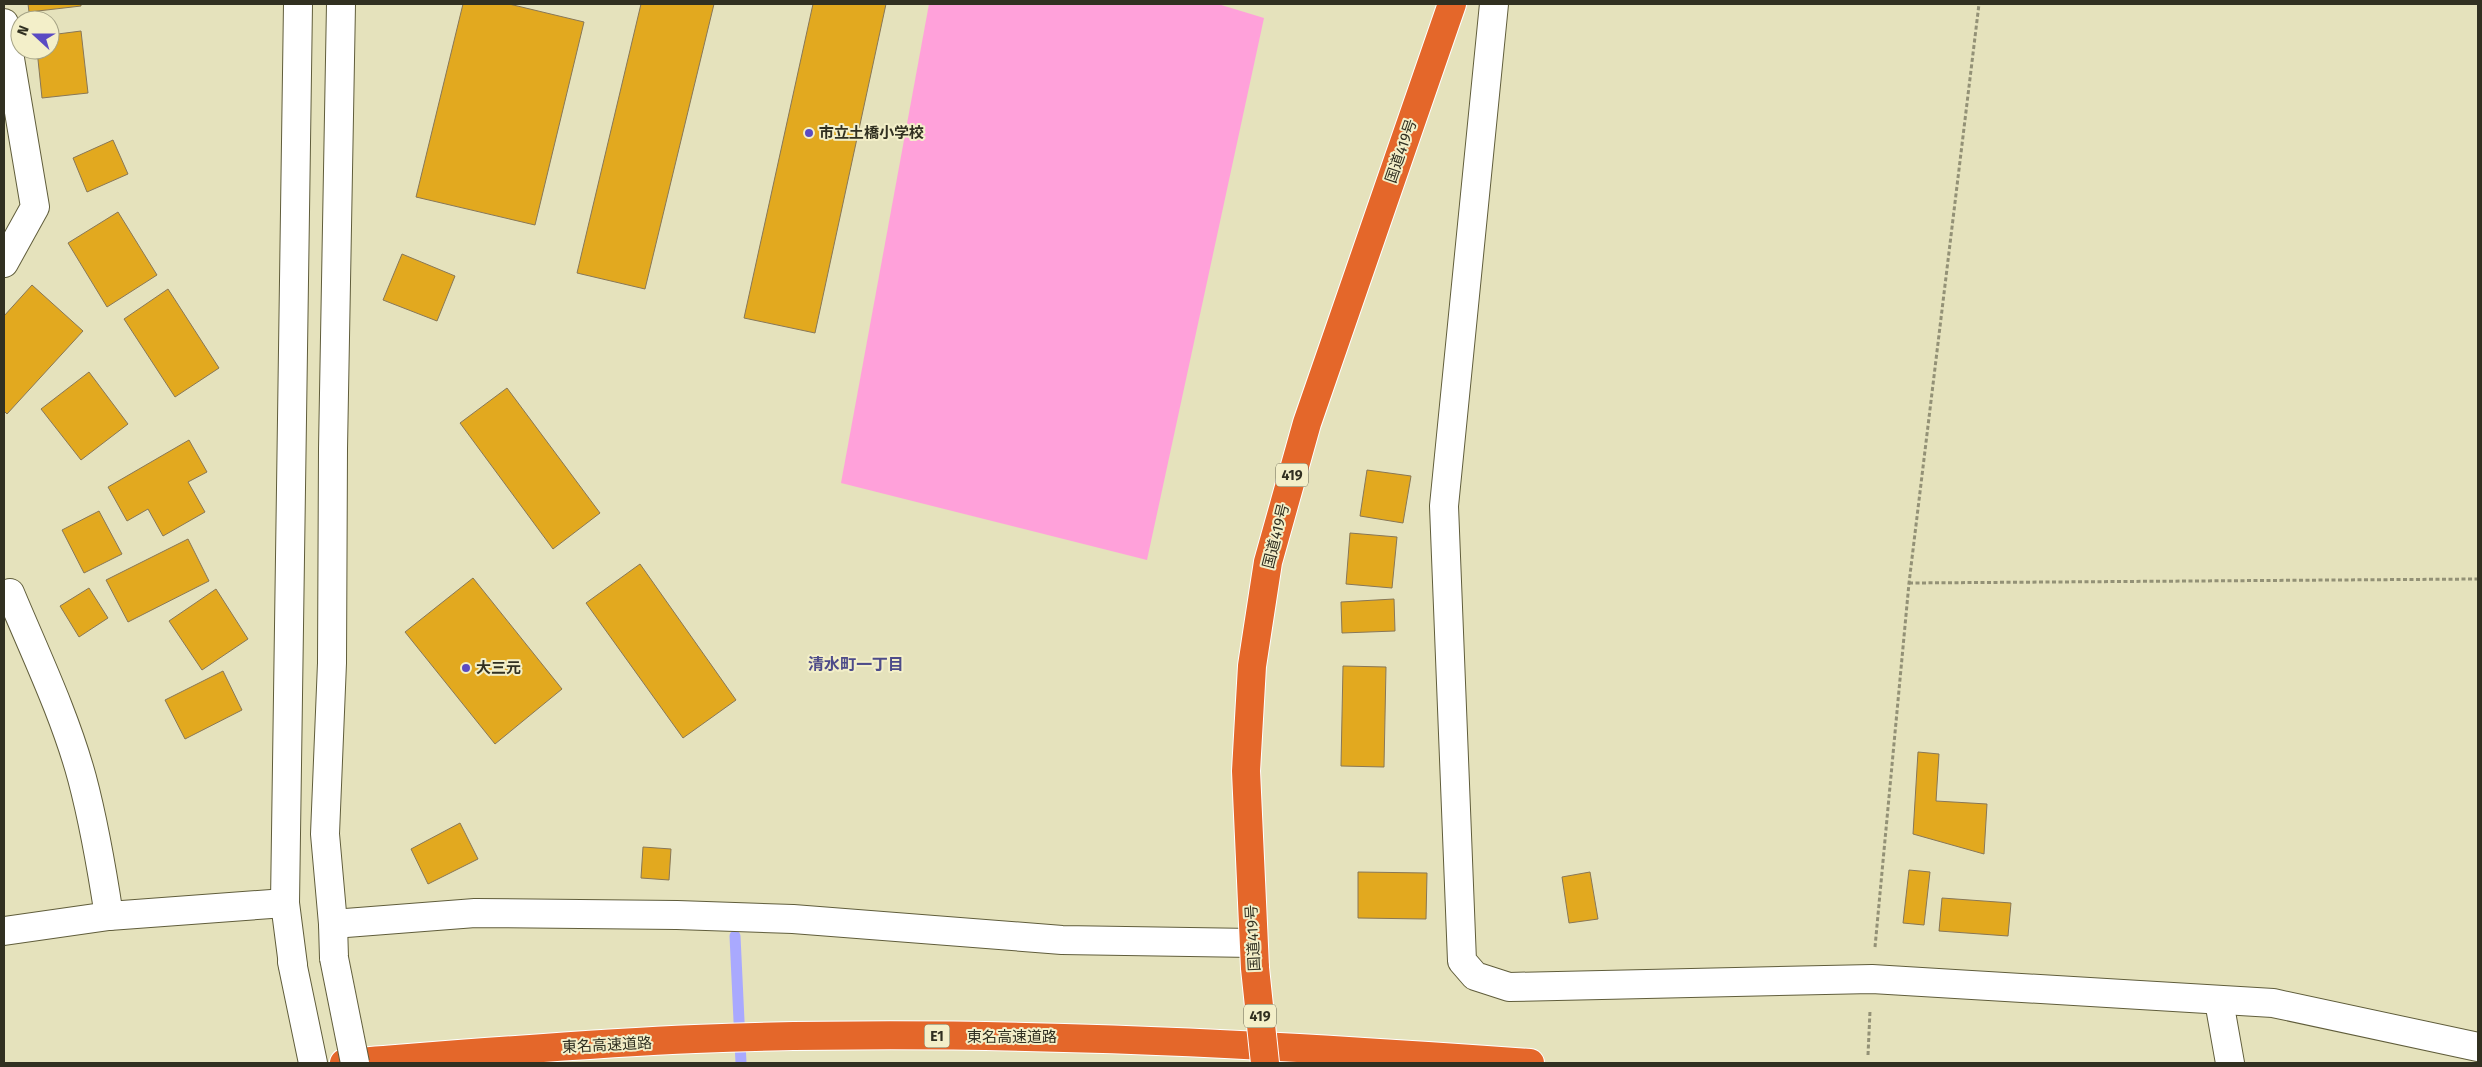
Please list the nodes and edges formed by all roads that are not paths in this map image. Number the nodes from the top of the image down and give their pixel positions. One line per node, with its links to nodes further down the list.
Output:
1 (298, 4): 8 (street)
2 (341, 4): 10 (street)
3 (1452, 4): 12 (highway, 国道419号 / 419)
4 (1494, 4): 13 (street)
5 (4, 23): 6 (street)
6 (4, 263)
7 (7, 588): 9 (street)
8 (285, 902): 9 (street); 15 (street)
9 (109, 916): 11 (street)
10 (333, 924): 12 (street); 17 (street, bridge)
11 (4, 931)
12 (1254, 955): 18 (highway, 国道419号 / 419, bridge)
13 (2219, 1001): 14 (street); 20 (street)
14 (2478, 1047)
15 (313, 1063)
16 (344, 1063): 19 (highway, 東名高速道路 / E1)
17 (355, 1063)
18 (1265, 1063)
19 (1530, 1063)
20 (2230, 1063)

